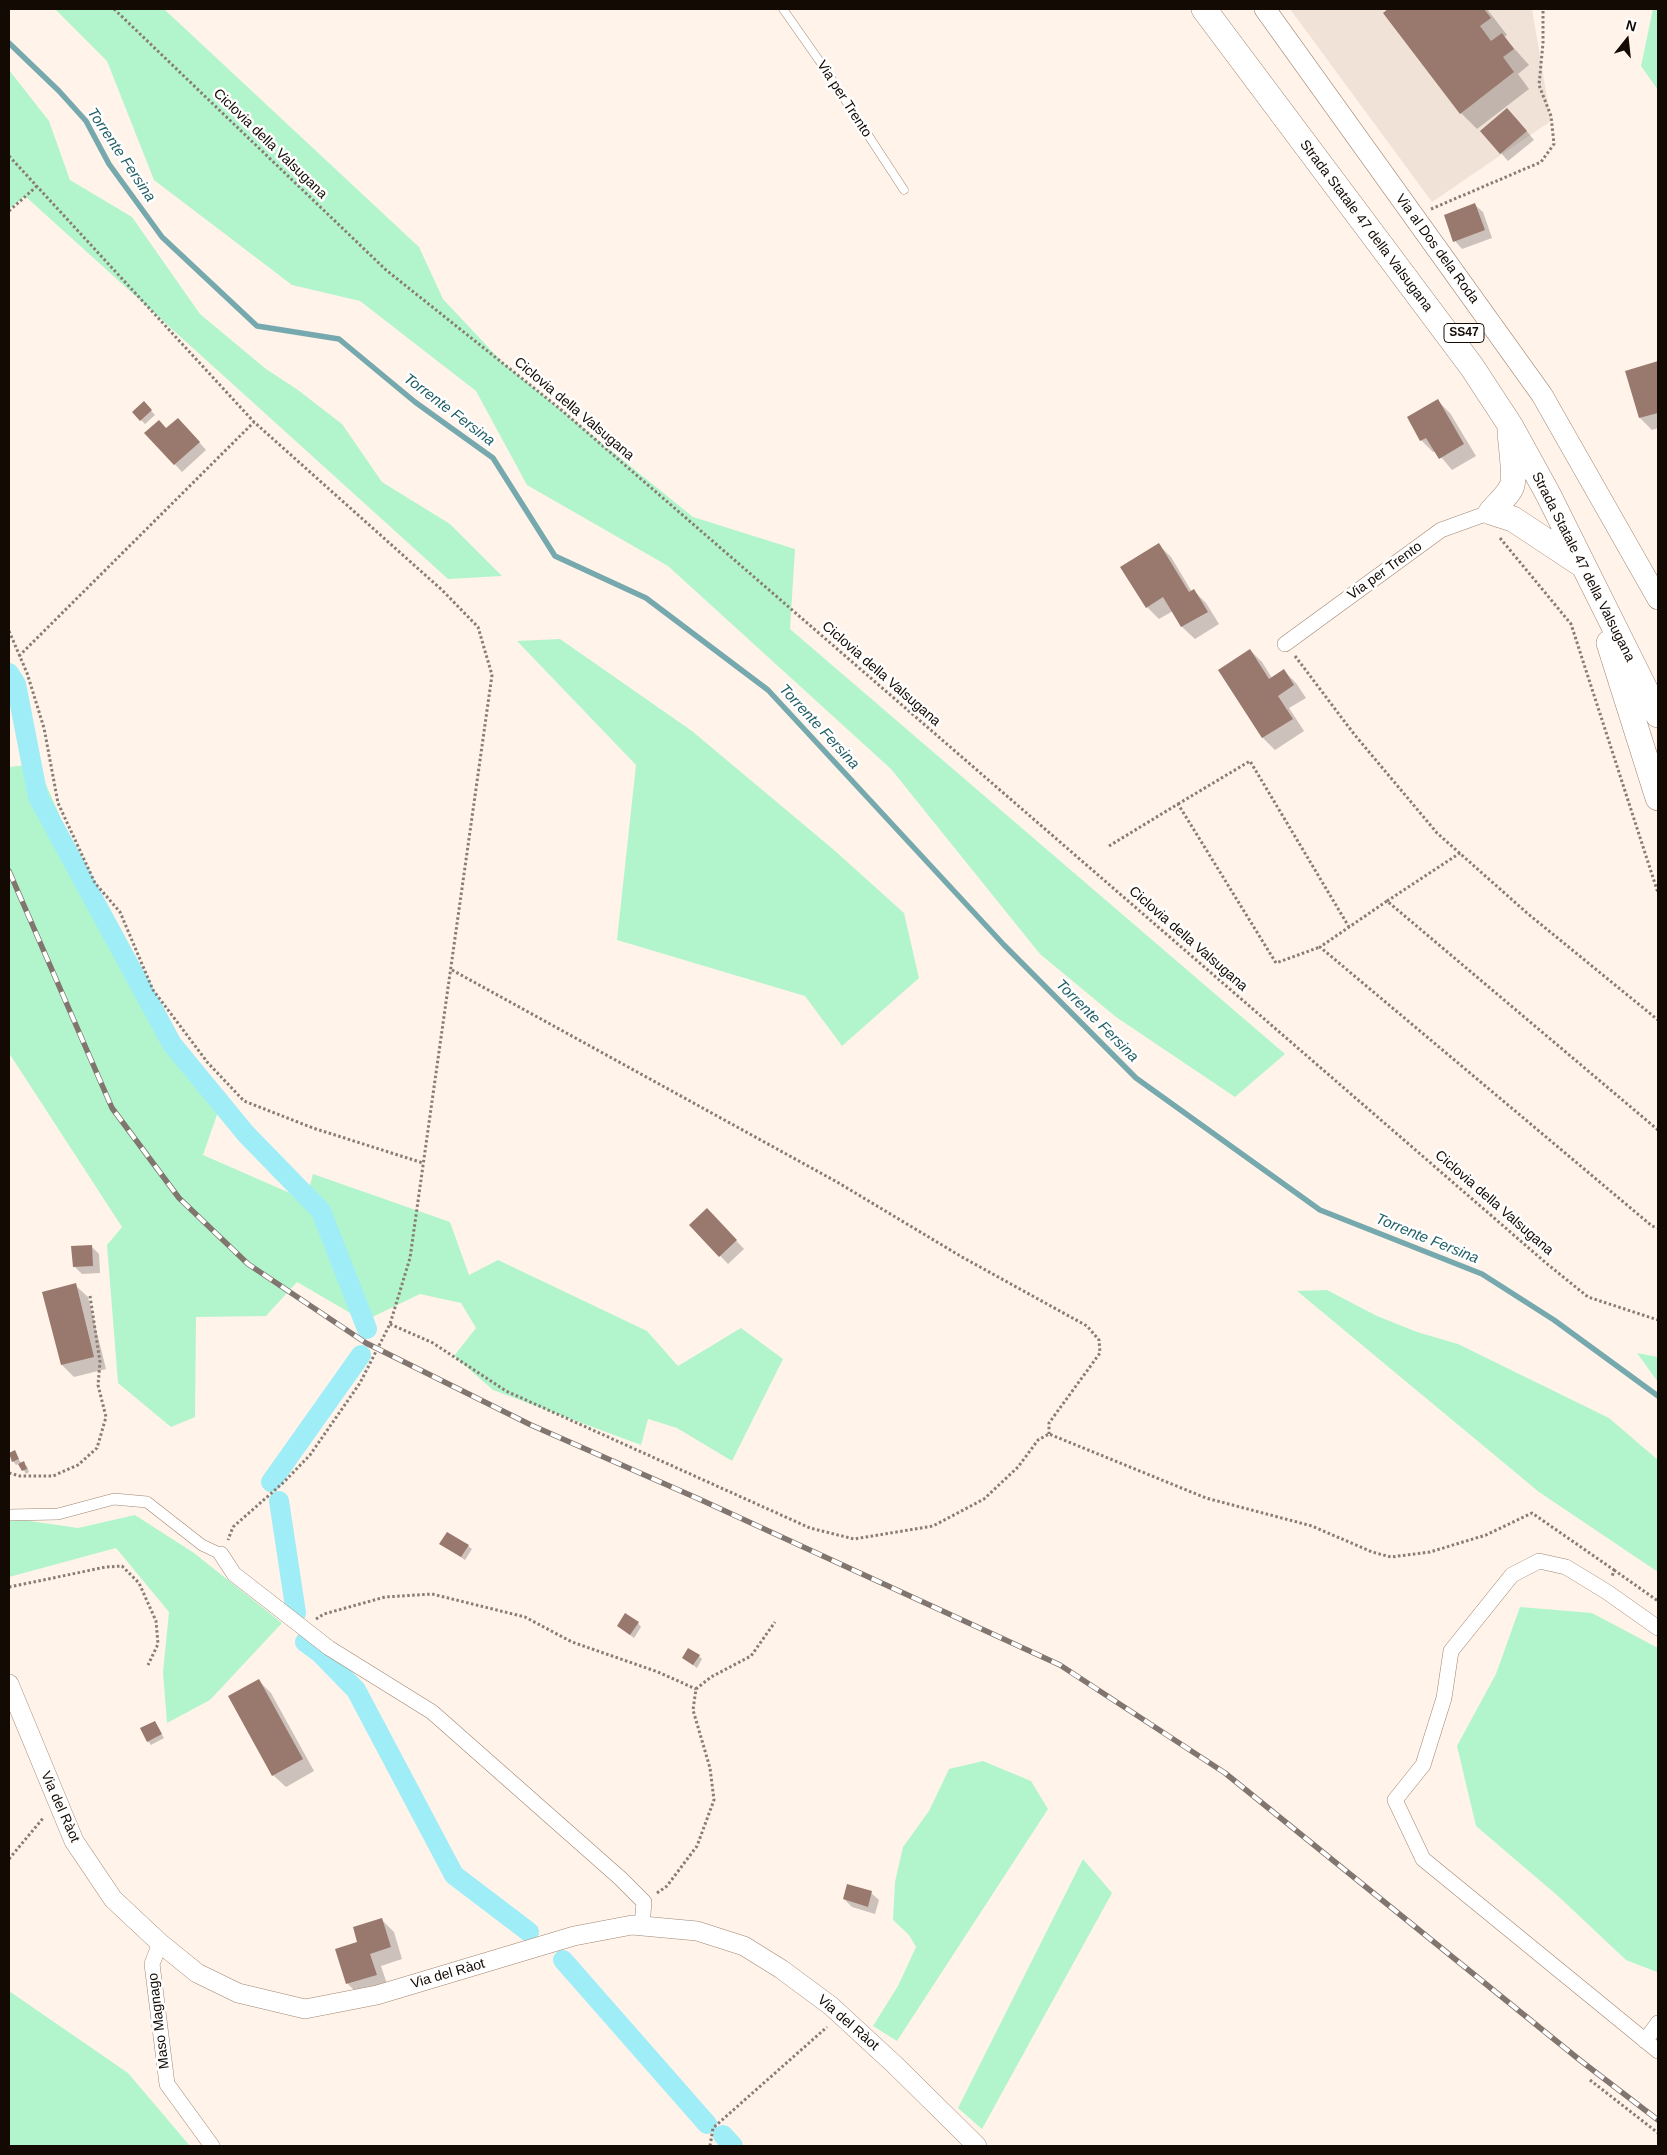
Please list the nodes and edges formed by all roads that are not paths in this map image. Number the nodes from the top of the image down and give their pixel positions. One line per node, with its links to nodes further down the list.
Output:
1 (783, 9): 5 (lane, Via per Trento)
2 (1204, 9): 6 (highway, Strada Statale 47 della Valsugana / SS47)
3 (1223, 9): 11 (highway, Strada Statale 47 della Valsugana / SS47)
4 (1265, 9): 9 (main road, Via al Dos dela Roda)
5 (904, 190)
6 (1510, 425): 7 (highway); 8 (highway, Strada Statale 47 della Valsugana / SS47)
7 (1491, 512): 8 (highway); 10 (street, Via per Trento)
8 (1585, 569): 12 (highway, Strada Statale 47 della Valsugana / SS47); 13 (highway)
9 (1658, 599)
10 (1286, 644)
11 (1658, 685)
12 (1658, 715)
13 (1658, 798)
14 (9, 1515): 15 (street)
15 (221, 1554): 18 (street)
16 (1658, 1628): 21 (street)
17 (9, 1684): 19 (street, Via del Ràot)
18 (642, 1926): 19 (street, Via del Ràot); 24 (street, Via del Ràot)
19 (160, 1943): 23 (street, Maso Magnago)
20 (1658, 2023): 21 (street)
21 (1645, 2041): 22 (street)
22 (1658, 2051)
23 (212, 2146)
24 (976, 2146)

